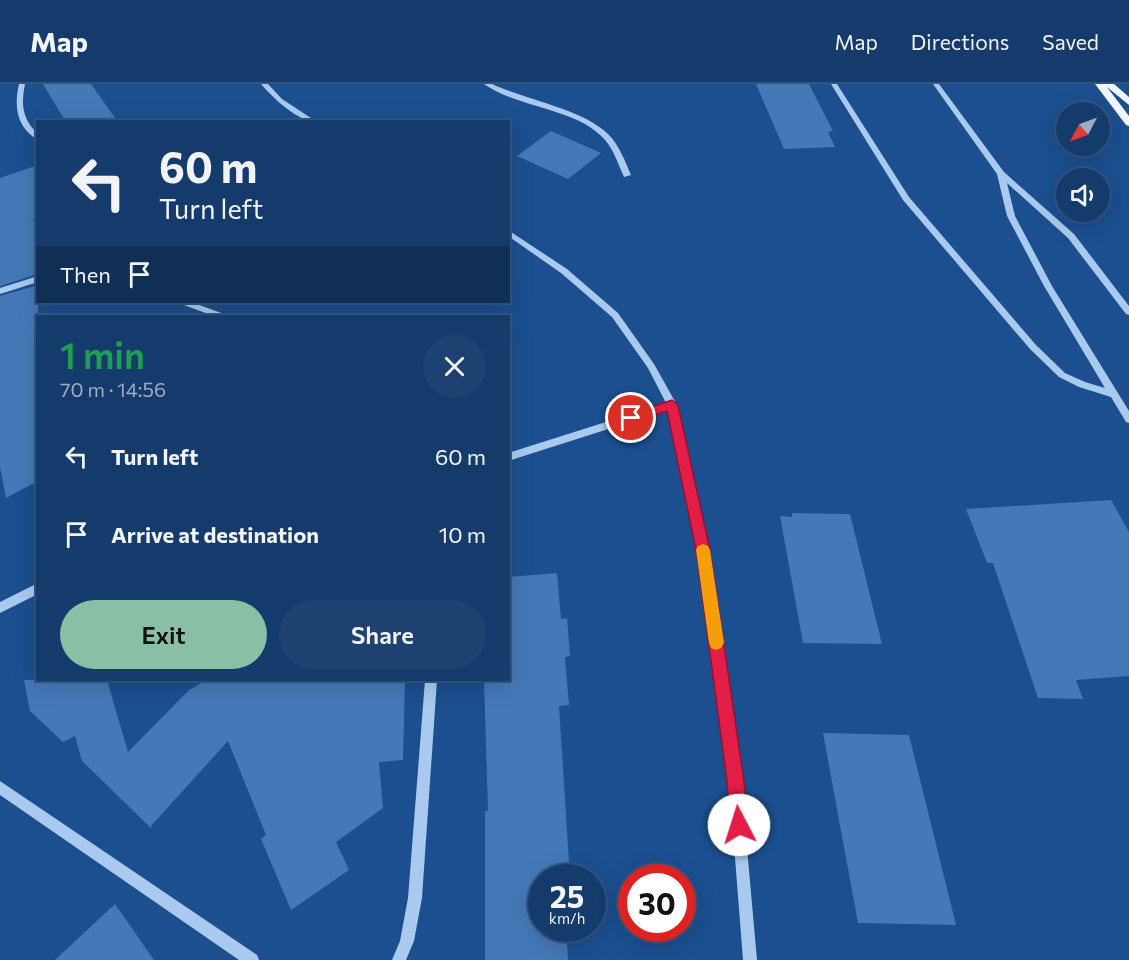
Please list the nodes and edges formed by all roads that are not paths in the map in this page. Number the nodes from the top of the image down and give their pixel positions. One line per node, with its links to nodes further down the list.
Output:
1 (22, 84): 11 (street)
2 (264, 84): 9 (street)
3 (487, 84): 13 (street)
4 (834, 84): 20 (street)
5 (936, 84): 12 (street)
6 (1100, 84): 10 (main road)
7 (1109, 84): 8 (main road)
8 (1129, 102)
9 (311, 120)
10 (1129, 123)
11 (36, 136)
12 (1001, 174): 18 (street); 20 (street)
13 (627, 175)
14 (510, 233): 21 (street)
15 (36, 280): 16 (street)
16 (0, 291)
17 (186, 303): 19 (street)
18 (1129, 312)
19 (218, 315)
20 (1116, 397): 22 (street); 23 (street)
21 (672, 405): 24 (street); 31 (street)
22 (1129, 407)
23 (1129, 419)
24 (510, 457)
25 (36, 589): 26 (street)
26 (0, 608)
27 (431, 681): 30 (street)
28 (0, 787): 29 (street)
29 (252, 960)
30 (399, 960)
31 (750, 960)

